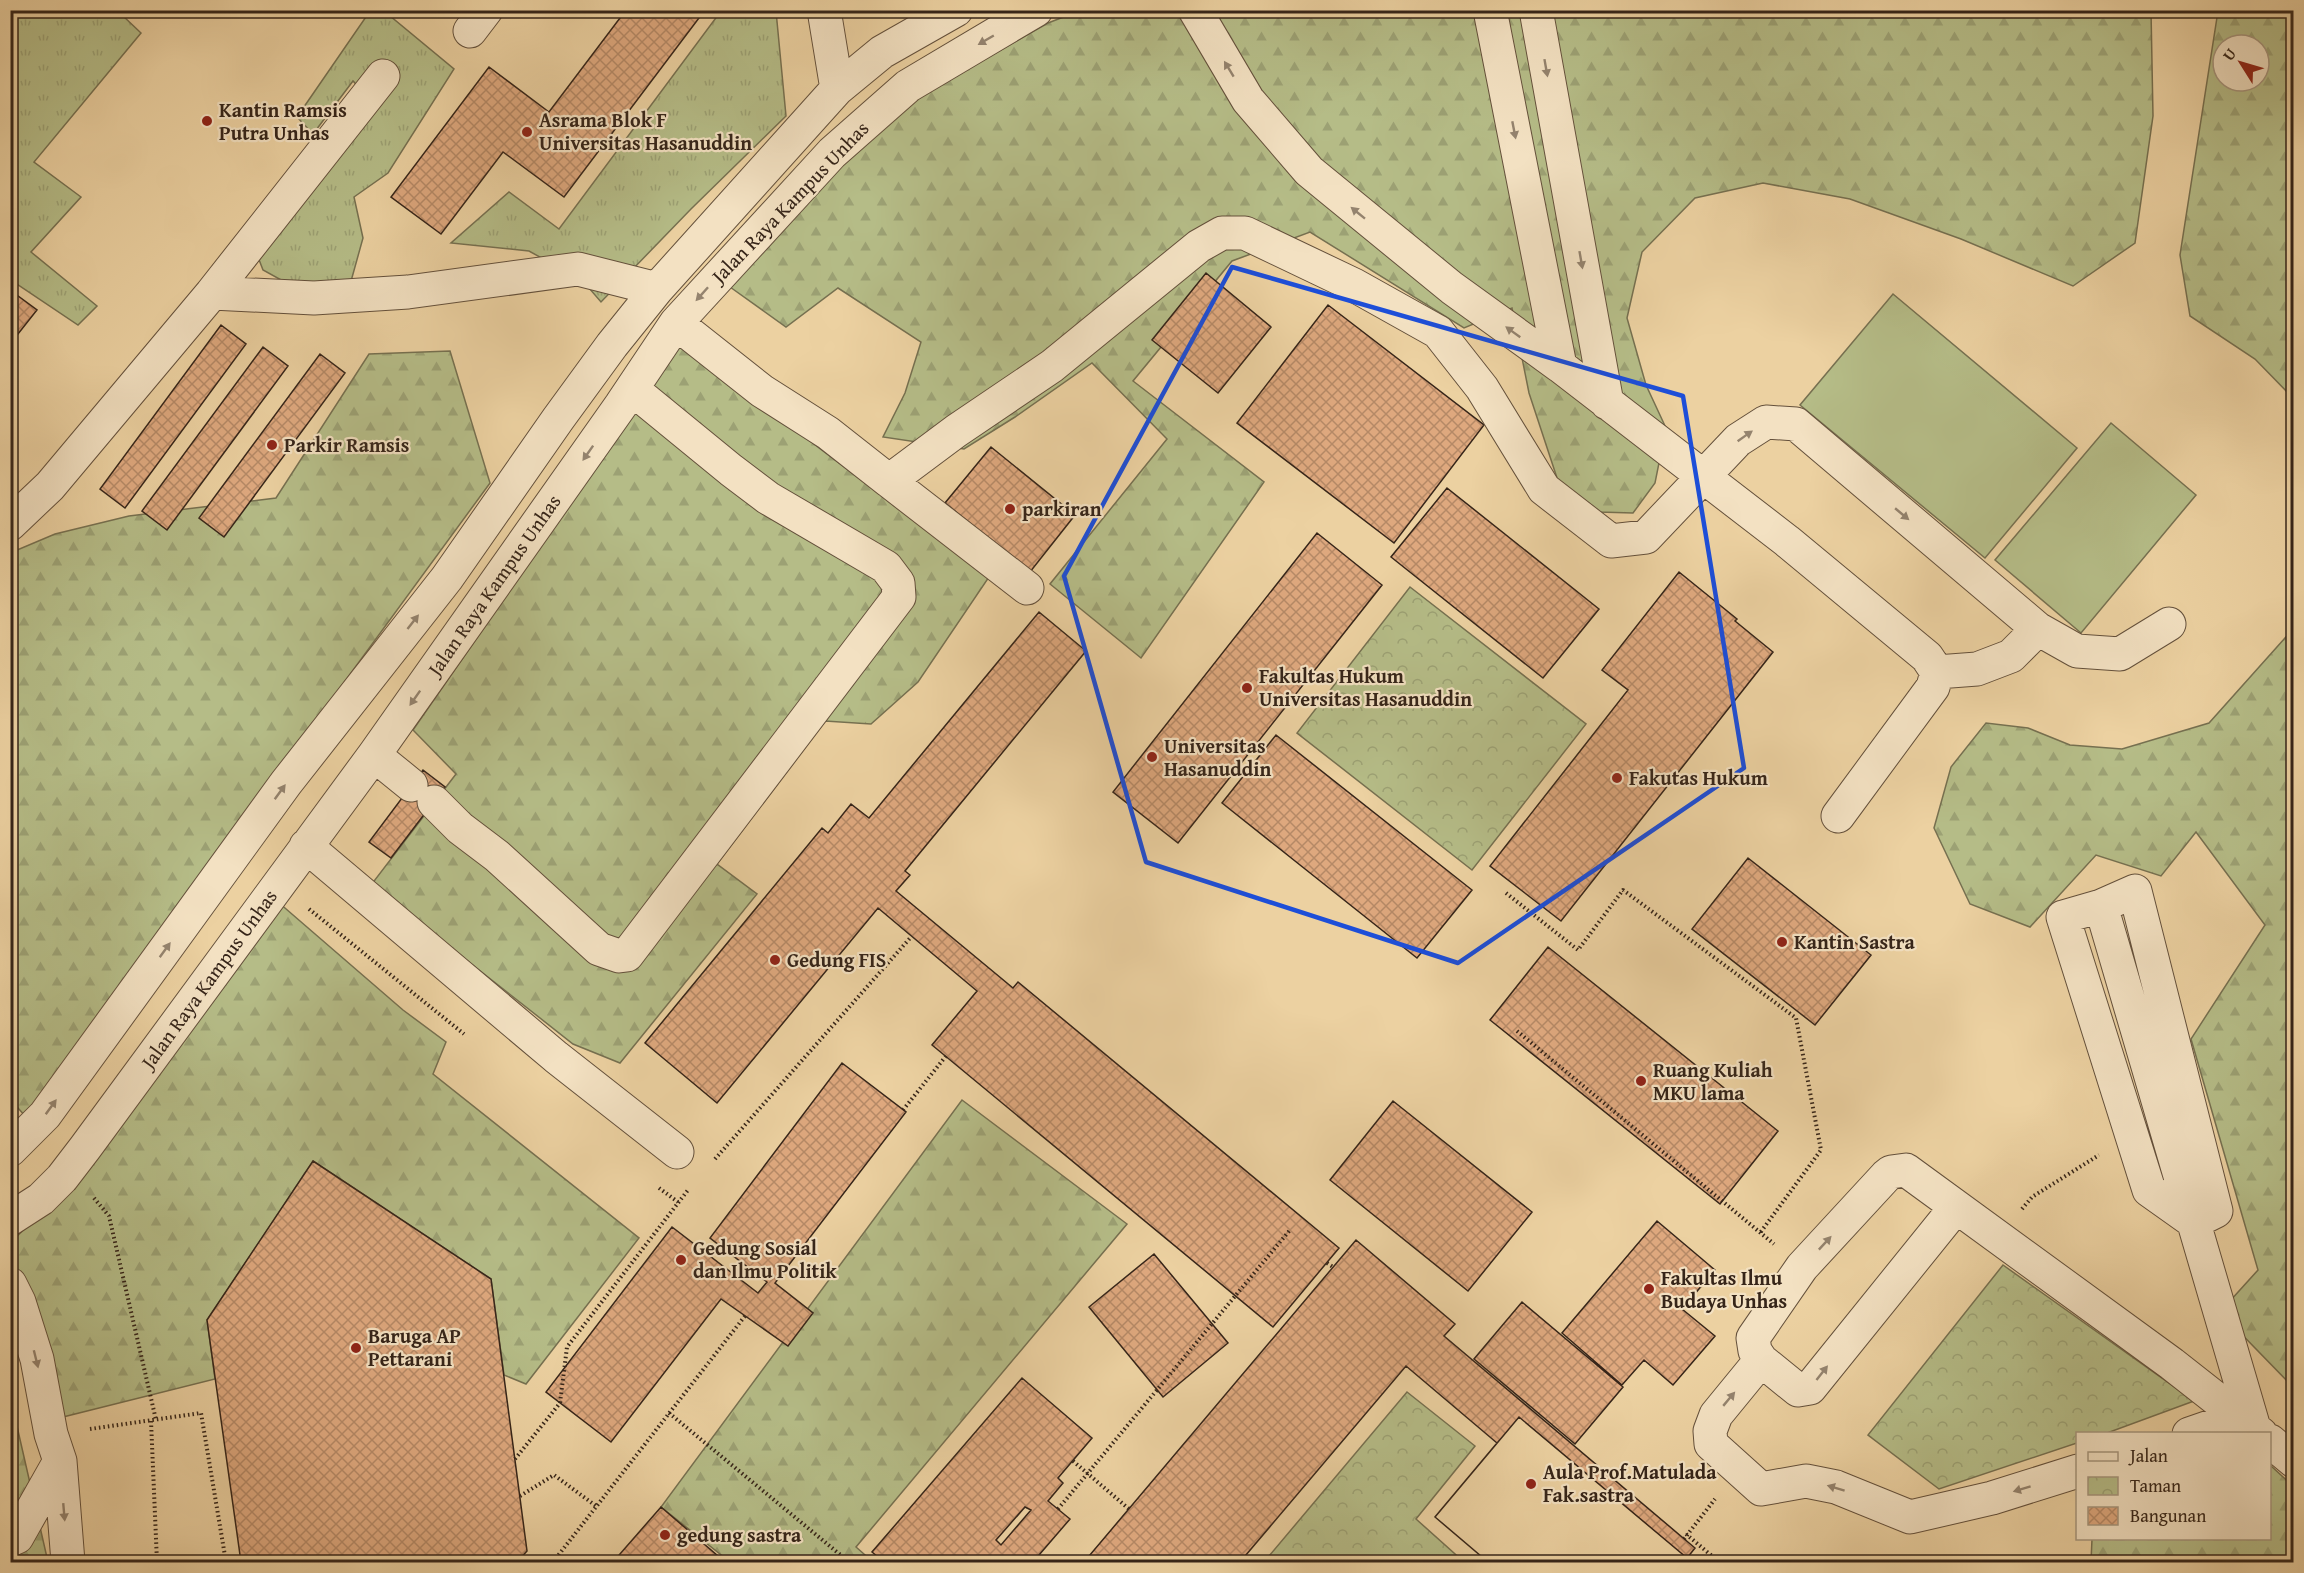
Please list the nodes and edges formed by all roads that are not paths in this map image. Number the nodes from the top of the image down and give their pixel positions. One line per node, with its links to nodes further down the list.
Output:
1 (824, 10): 8 (street)
2 (956, 10): 8 (street, Jalan Raya Kampus Unhas)
3 (1036, 10): 10 (street, Jalan Raya Kampus Unhas, one-way to 10)
4 (1195, 10): 14 (street, one-way to 4)
5 (1490, 10): 14 (street, one-way to 14)
6 (1536, 10): 16 (street, one-way to 16)
7 (383, 76): 12 (street)
8 (837, 89): 9 (street, Jalan Raya Kampus Unhas)
9 (743, 192): 10 (street); 11 (street, Jalan Raya Kampus Unhas)
10 (772, 218): 13 (street, Jalan Raya Kampus Unhas, one-way to 13)
11 (657, 289): 12 (street); 27 (street, Jalan Raya Kampus Unhas, one-way to 11)
12 (212, 293): 19 (street)
13 (676, 323): 15 (street, Jalan Raya Kampus Unhas); 18 (street)
14 (1560, 366): 16 (street)
15 (632, 388): 24 (street, Jalan Raya Kampus Unhas, one-way to 24); 24 (street)
16 (1607, 403): 17 (street)
17 (1703, 477): 18 (street); 22 (street, one-way to 22); 23 (street)
18 (889, 481): 20 (street)
19 (10, 524)
20 (1027, 588)
21 (2169, 624): 22 (street)
22 (2038, 629): 23 (street)
23 (1937, 672): 25 (street)
24 (374, 755): 26 (street, Jalan Raya Kampus Unhas)
25 (1838, 816)
26 (306, 846): 28 (street); 30 (street, Jalan Raya Kampus Unhas)
27 (10, 1150)
28 (677, 1152)
29 (1956, 1207): 33 (street, one-way to 29); 33 (street, one-way to 29); 34 (street)
30 (10, 1219)
31 (2194, 1222): 31 (street); 34 (street)
32 (10, 1284): 37 (street, one-way to 37)
33 (1761, 1360): 39 (street, one-way to 33)
34 (2257, 1430): 35 (street)
35 (2223, 1432)
36 (2271, 1442): 38 (street)
37 (55, 1448): 40 (street); 41 (street, one-way to 41)
38 (2294, 1461)
39 (2076, 1472)
40 (10, 1540)
41 (68, 1563)

